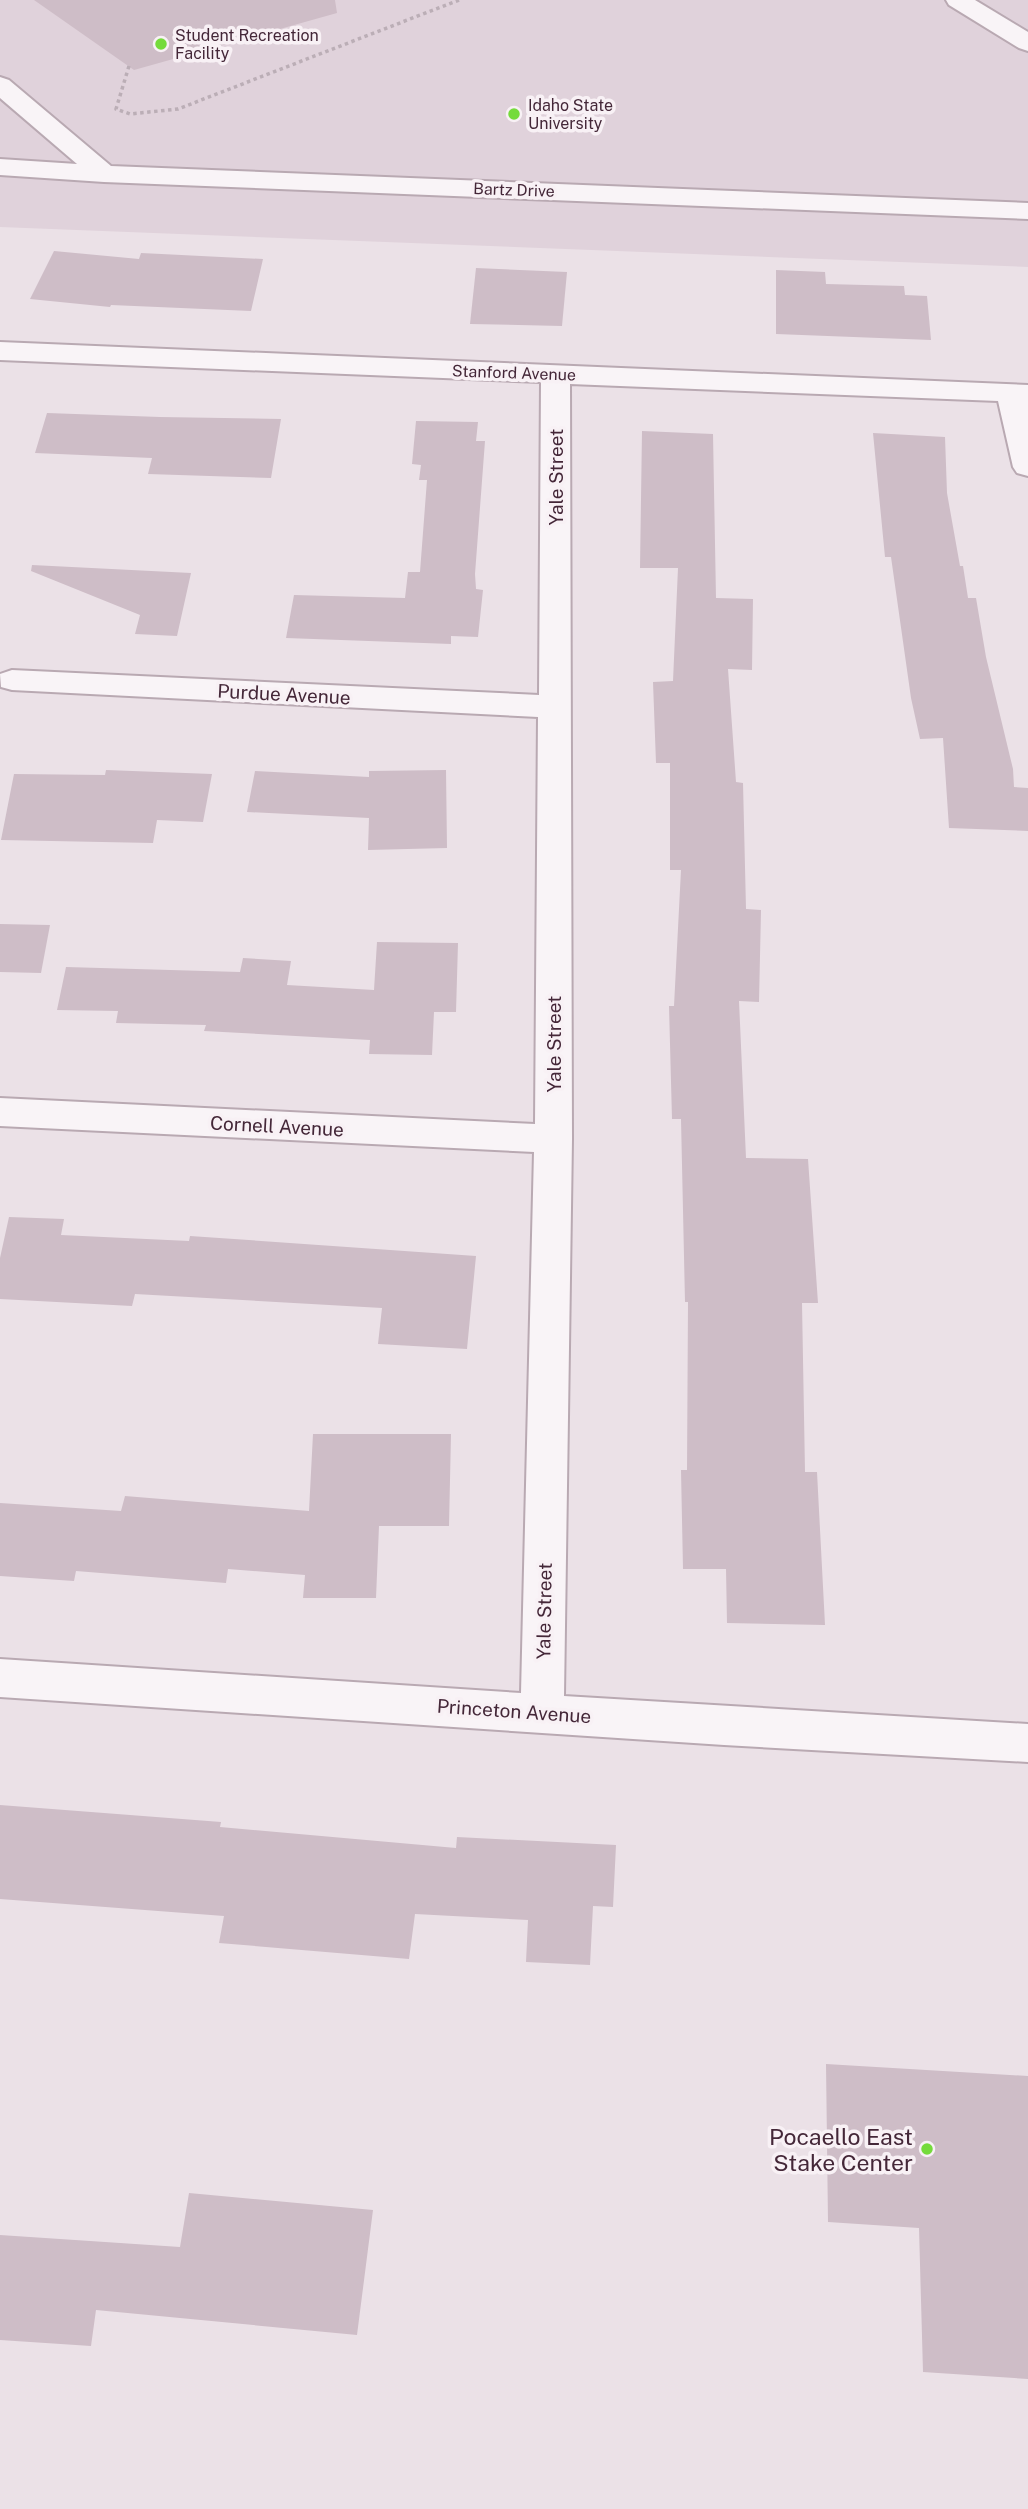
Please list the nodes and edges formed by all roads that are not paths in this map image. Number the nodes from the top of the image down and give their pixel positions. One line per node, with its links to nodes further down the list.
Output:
1 (958, 0): 2 (street)
2 (1028, 43)
3 (0, 85): 5 (street)
4 (0, 167): 5 (street, Bartz Drive)
5 (104, 174): 6 (street, Bartz Drive)
6 (1028, 211)
7 (0, 351): 8 (street, Stanford Avenue)
8 (556, 375): 9 (street, Stanford Avenue); 12 (street, Yale Street)
9 (1019, 394): 10 (street)
10 (1028, 467)
11 (12, 680): 12 (street, Purdue Avenue)
12 (556, 707): 14 (street, Yale Street)
13 (0, 1112): 14 (street, Cornell Avenue)
14 (553, 1139): 16 (street, Yale Street)
15 (0, 1678): 16 (street, Princeton Avenue)
16 (542, 1713): 17 (street, Princeton Avenue)
17 (1028, 1743)

